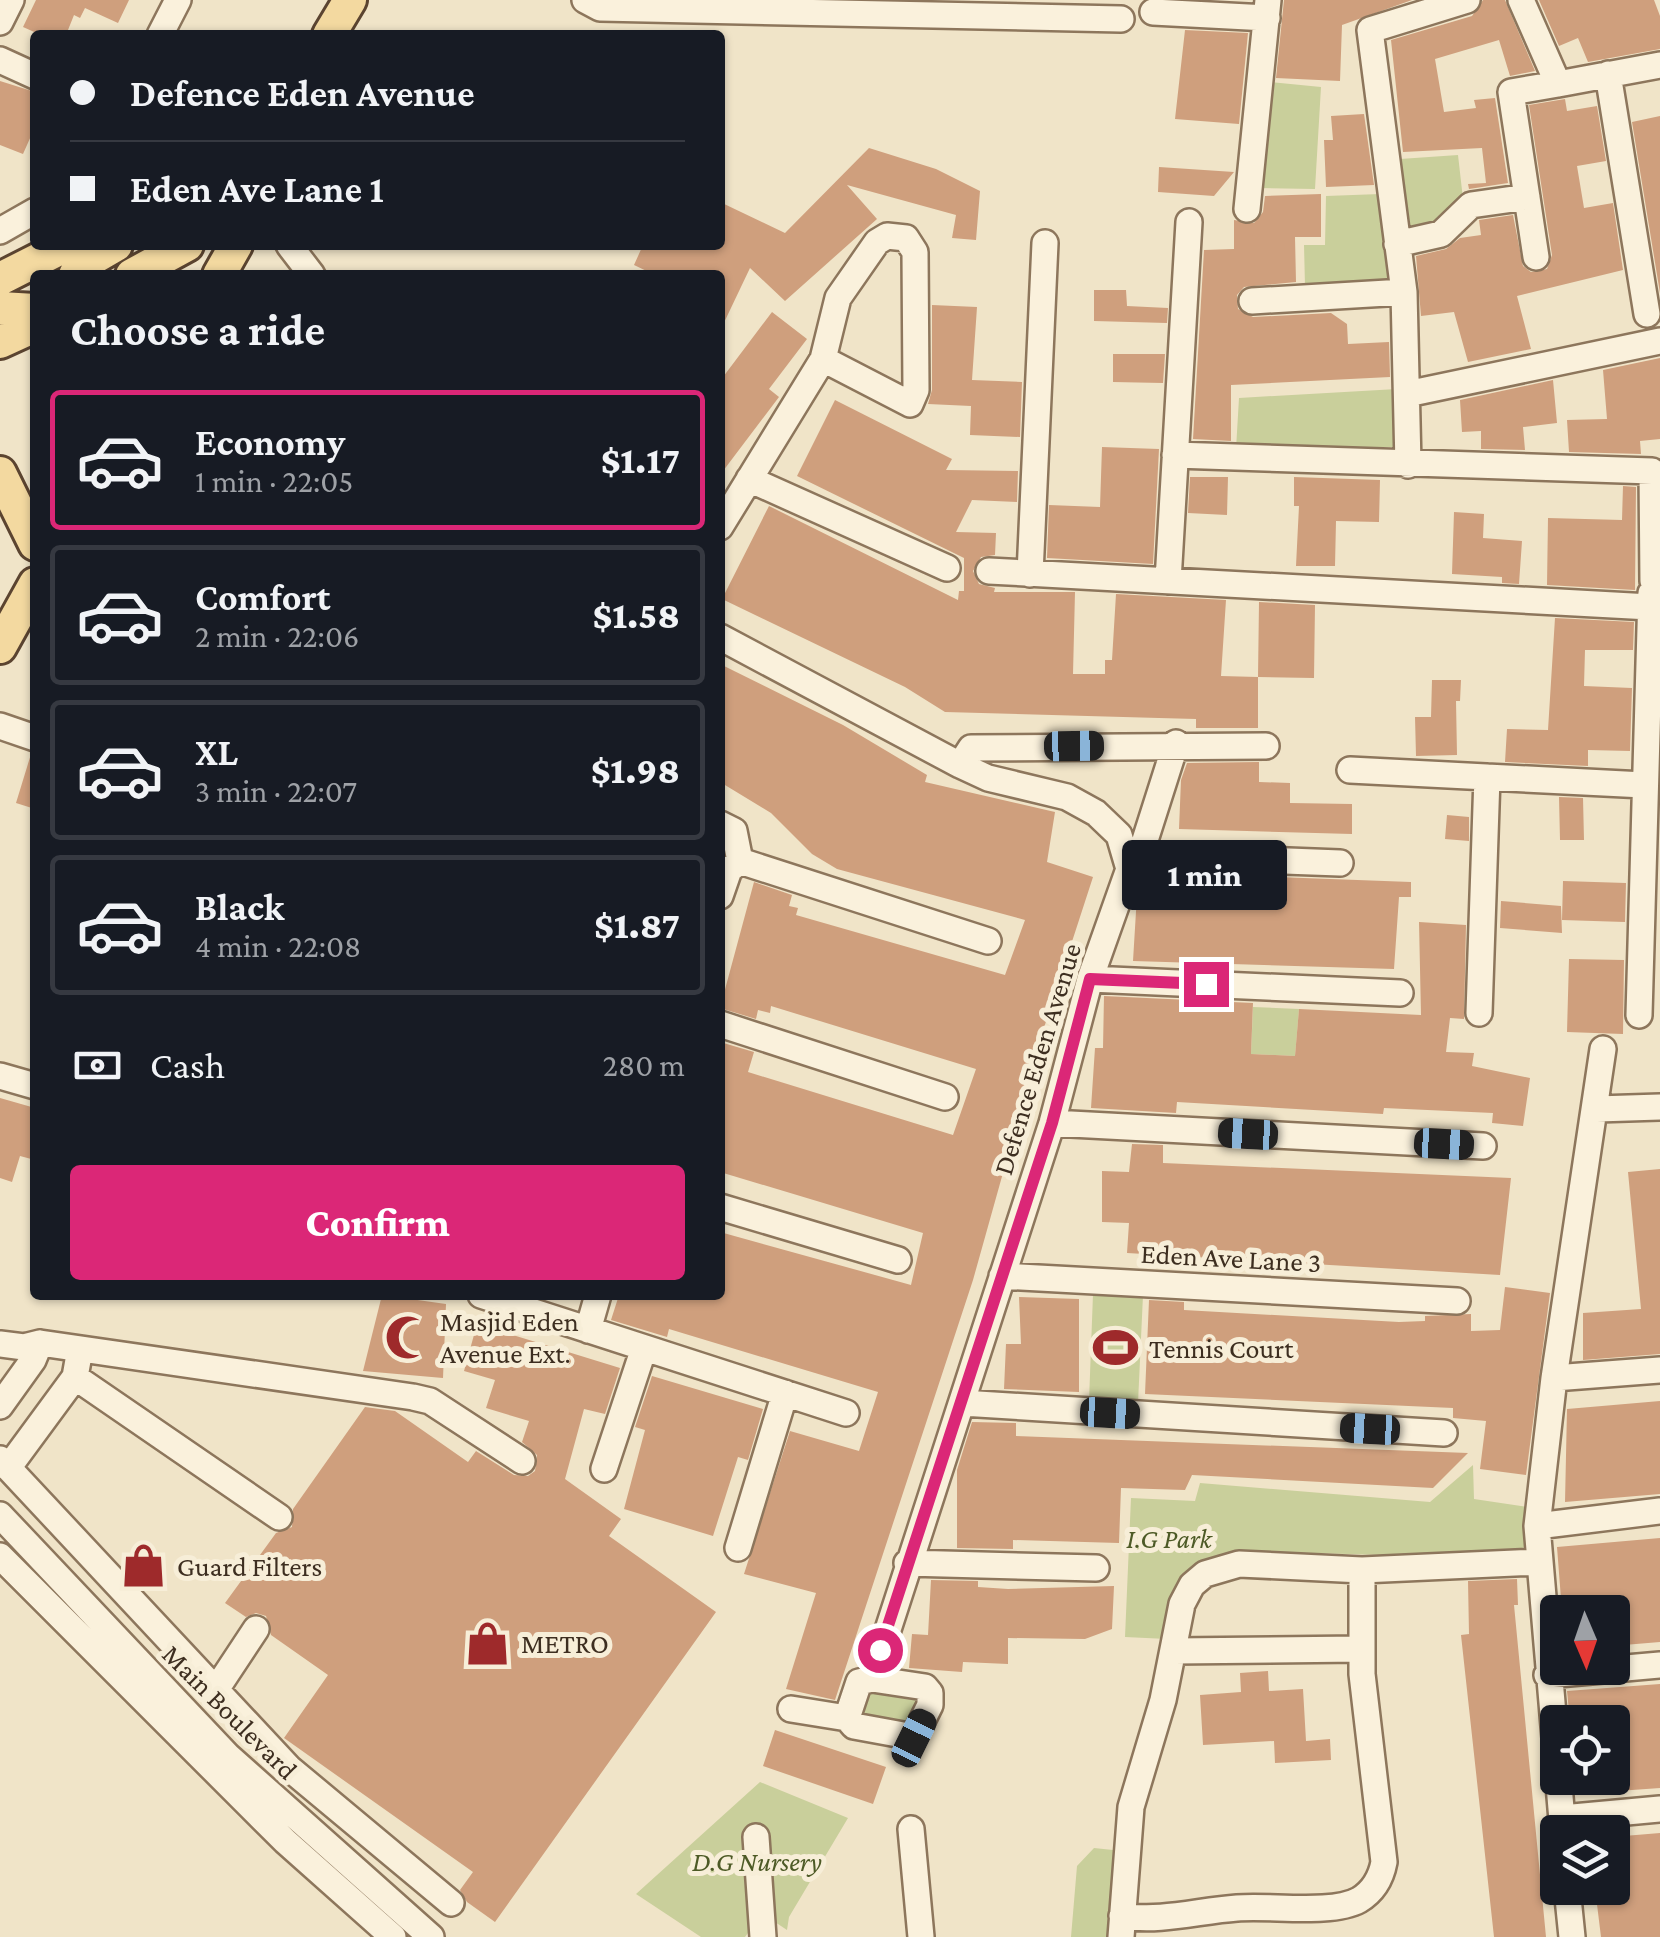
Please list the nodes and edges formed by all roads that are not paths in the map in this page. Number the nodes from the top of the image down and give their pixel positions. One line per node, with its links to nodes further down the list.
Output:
1 (11, 0): 10 (street)
2 (178, 0): 11 (street)
3 (350, 0): 12 (main road)
4 (584, 0): 9 (street)
5 (1467, 0): 24 (street)
6 (1522, 0): 17 (street)
7 (1268, 9): 8 (street); 19 (street)
8 (1153, 12)
9 (1121, 18)
10 (0, 22)
11 (163, 30)
12 (335, 30)
13 (0, 60): 15 (street)
14 (1660, 66): 16 (street)
15 (30, 74)
16 (1608, 74): 17 (street); 38 (street)
17 (1558, 84): 18 (street)
18 (1527, 196): 24 (street); 29 (street)
19 (1248, 209)
20 (30, 214): 22 (street)
21 (1190, 222): 44 (street)
22 (0, 231)
23 (1045, 243): 53 (street)
24 (1396, 244): 34 (street)
25 (57, 250): 33 (main road)
26 (107, 250): 30 (main road)
27 (177, 250): 31 (main road)
28 (293, 250): 32 (street)
29 (1536, 257)
30 (77, 270)
31 (141, 270)
32 (308, 270)
33 (0, 279)
34 (1404, 292): 35 (street); 43 (street)
35 (1252, 301)
36 (0, 308): 37 (main road)
37 (30, 310)
38 (1648, 314)
39 (30, 328): 41 (main road)
40 (1660, 340): 43 (street)
41 (0, 342)
42 (824, 358): 42 (street); 48 (street)
43 (1408, 394): 45 (street)
44 (1175, 454): 45 (street); 54 (street)
45 (1408, 465): 46 (street)
46 (1656, 471): 55 (street)
47 (0, 473): 50 (main road)
48 (749, 478): 49 (street); 51 (street)
49 (725, 519)
50 (30, 534)
51 (947, 568)
52 (989, 571): 53 (street)
53 (1030, 574): 54 (street)
54 (1168, 581): 55 (street)
55 (1654, 588): 68 (street)
56 (30, 593): 58 (main road)
57 (725, 639): 65 (street)
58 (0, 647)
59 (0, 711): 60 (street)
60 (30, 720)
61 (0, 726): 62 (street)
62 (30, 736)
63 (1176, 743): 64 (street); 65 (street); 70 (street, Defence Eden Avenue)
64 (1266, 746)
65 (960, 765): 70 (street)
66 (1350, 770): 67 (street)
67 (1486, 777): 68 (street); 77 (street)
68 (1644, 785): 78 (street)
69 (725, 826): 71 (street)
70 (1134, 856): 72 (street); 75 (street, Defence Eden Avenue)
71 (740, 861): 73 (street); 74 (street)
72 (1340, 863)
73 (725, 880)
74 (988, 941)
75 (1090, 979): 76 (street); 86 (street, Defence Eden Avenue)
76 (1400, 993)
77 (1479, 1012)
78 (1640, 1015)
79 (725, 1026): 83 (street)
80 (1603, 1049): 85 (street)
81 (0, 1076): 82 (street)
82 (30, 1085)
83 (945, 1096)
84 (1660, 1107): 85 (street)
85 (1597, 1109): 102 (street)
86 (1052, 1123): 87 (street); 90 (street, Defence Eden Avenue)
87 (1483, 1146)
88 (725, 1209): 89 (street)
89 (898, 1260)
90 (1002, 1276): 93 (street, Eden Ave Lane 3); 104 (street, Defence Eden Avenue)
91 (495, 1300): 95 (street)
92 (597, 1300): 95 (street)
93 (1457, 1301)
94 (0, 1329): 96 (street)
95 (588, 1330): 98 (street)
96 (40, 1343): 97 (street); 99 (street); 105 (street)
97 (0, 1344)
98 (644, 1348): 103 (street); 110 (street)
99 (80, 1350): 101 (street); 108 (street)
100 (1660, 1370): 102 (street)
101 (75, 1376): 109 (street); 113 (street)
102 (1554, 1378): 114 (street)
103 (785, 1394): 106 (street); 115 (street)
104 (962, 1404): 107 (street); 118 (street, Defence Eden Avenue)
105 (0, 1406)
106 (846, 1413)
107 (1444, 1434)
108 (522, 1462)
109 (4, 1464): 129 (street)
110 (604, 1469)
111 (1660, 1512): 114 (street)
112 (0, 1514): 141 (street, Main Boulevard)
113 (279, 1517)
114 (1537, 1526): 117 (street)
115 (738, 1548)
116 (0, 1556): 140 (street, Main Boulevard)
117 (1539, 1562): 120 (street); 121 (street)
118 (907, 1564): 119 (street); 127 (street, Defence Eden Avenue)
119 (1096, 1568)
120 (1362, 1570): 123 (street); 124 (street)
121 (1541, 1595)
122 (256, 1629): 129 (street)
123 (1360, 1649): 124 (street); 139 (street)
124 (1174, 1651): 139 (street)
125 (1660, 1665): 126 (street)
126 (1630, 1668)
127 (872, 1679): 131 (street, Defence Eden Avenue); 131 (street)
128 (1548, 1685): 133 (street)
129 (217, 1688): 137 (street)
130 (791, 1709): 131 (street)
131 (847, 1718)
132 (1660, 1810): 134 (street)
133 (1561, 1815)
134 (1629, 1815)
135 (911, 1829): 143 (street)
136 (756, 1837): 142 (street)
137 (451, 1903)
138 (1569, 1905): 144 (street)
139 (1122, 1926)
140 (393, 1937)
141 (431, 1937)
142 (763, 1937)
143 (921, 1937)
144 (1572, 1937)

